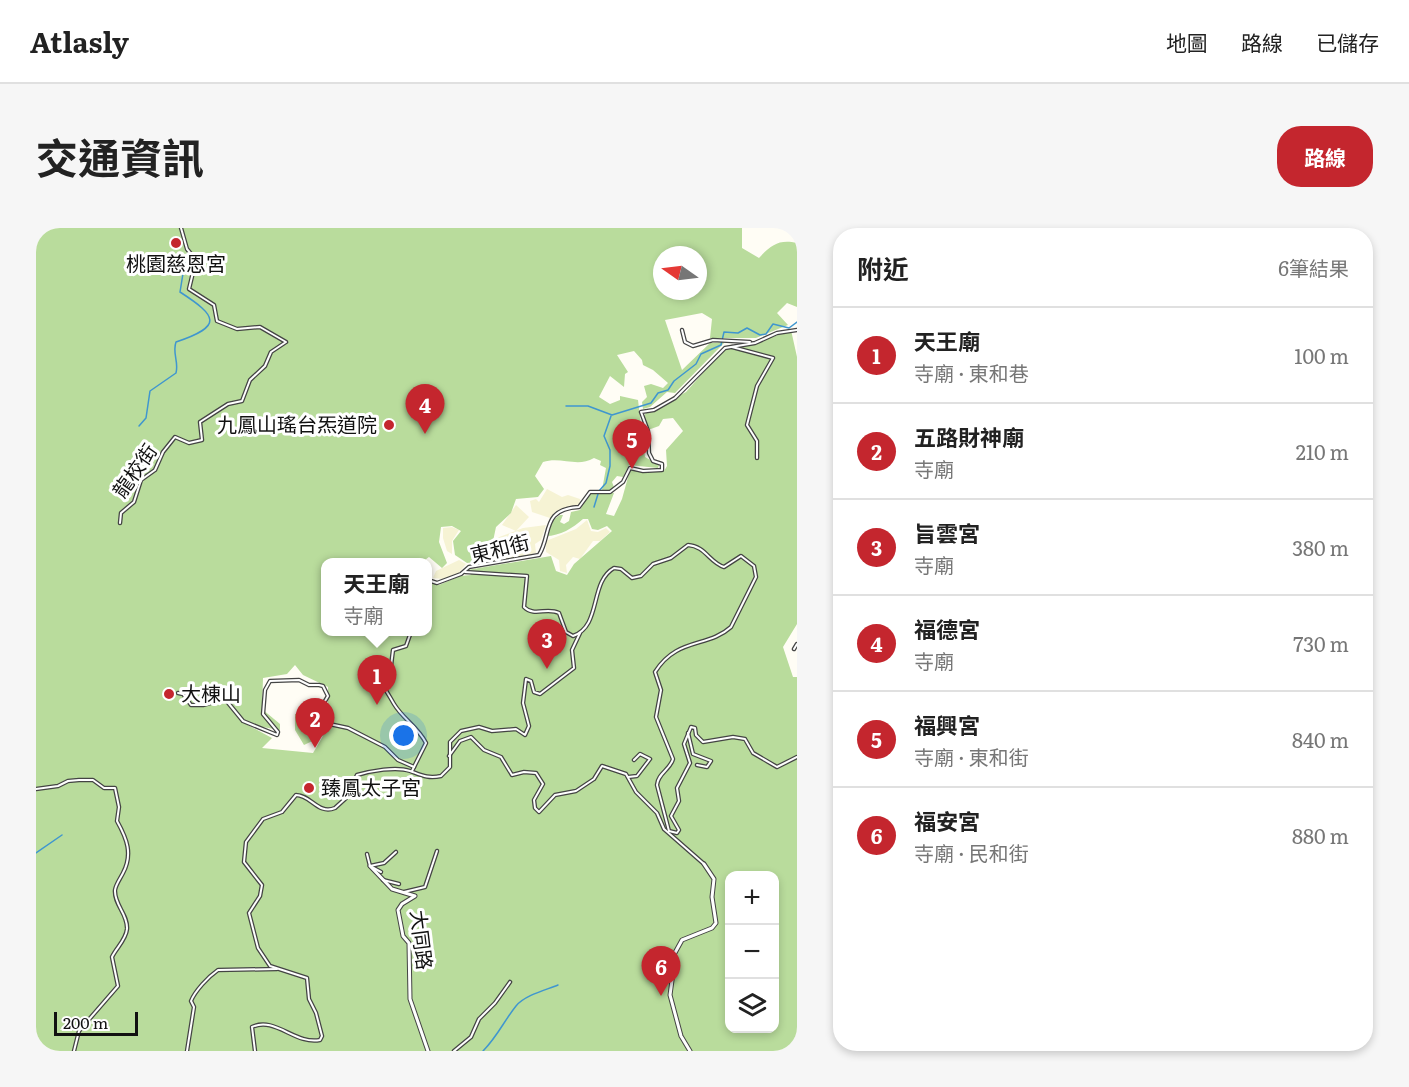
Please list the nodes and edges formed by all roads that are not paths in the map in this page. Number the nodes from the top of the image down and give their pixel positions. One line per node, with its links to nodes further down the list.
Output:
1 (181, 228): 7 (street, 龍校街)
2 (682, 330): 4 (street)
3 (797, 330): 4 (street)
4 (753, 343): 5 (street)
5 (729, 346): 6 (street); 8 (street, 東和街)
6 (757, 458)
7 (120, 523)
8 (465, 572): 9 (street); 10 (street, 東和街)
9 (432, 581)
10 (580, 633): 16 (street); 24 (street)
11 (410, 636): 20 (street)
12 (797, 644): 13 (street)
13 (794, 649)
14 (178, 693): 20 (street)
15 (687, 732): 17 (street); 19 (street); 24 (street)
16 (449, 756): 21 (street); 22 (street)
17 (797, 757)
18 (634, 759): 22 (street)
19 (697, 765)
20 (414, 767): 21 (street)
21 (411, 771): 34 (street)
22 (628, 777): 24 (street)
23 (36, 789): 36 (street)
24 (669, 831): 28 (street)
25 (437, 851): 33 (street)
26 (396, 852): 29 (street)
27 (367, 854): 29 (street)
28 (704, 864): 41 (street)
29 (370, 866): 30 (street); 31 (street, 大同路)
30 (381, 872)
31 (383, 880): 32 (street); 33 (street, 大同路)
32 (399, 884)
33 (401, 893): 39 (street, 大同路)
34 (278, 969): 37 (street); 38 (street)
35 (510, 982): 40 (street)
36 (74, 1051)
37 (187, 1051)
38 (255, 1051)
39 (428, 1051)
40 (454, 1051)
41 (690, 1051)

